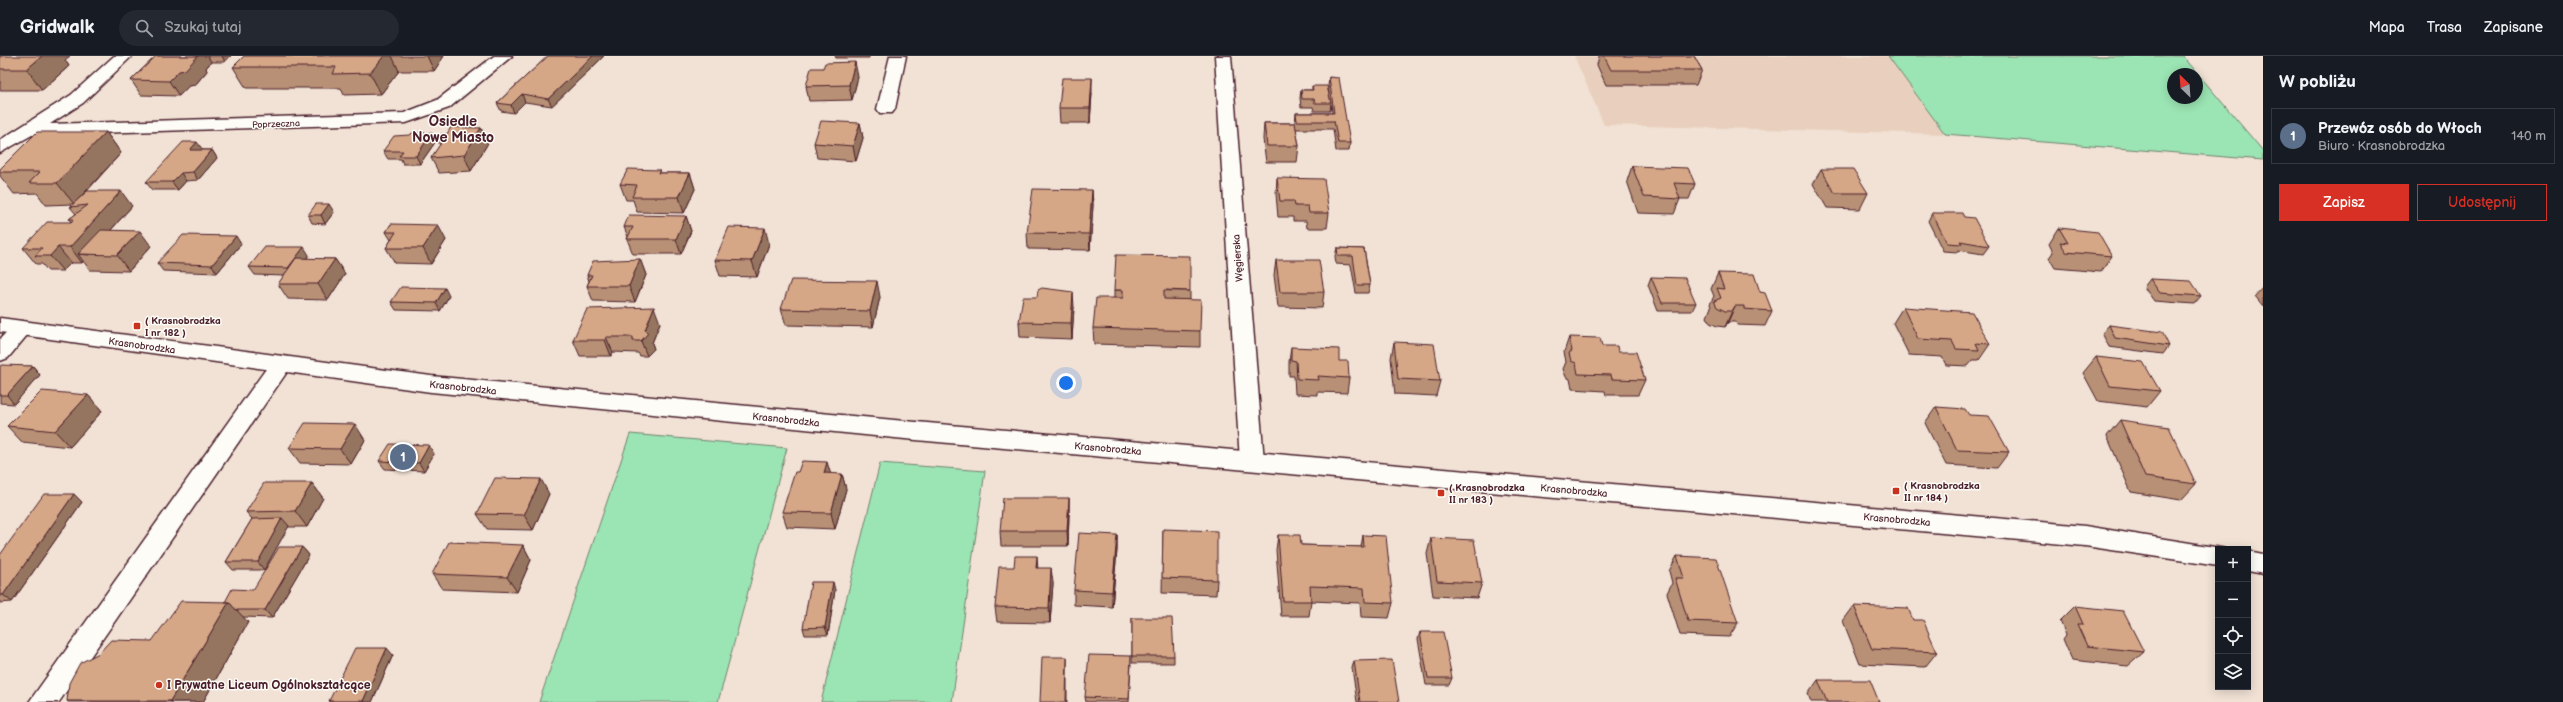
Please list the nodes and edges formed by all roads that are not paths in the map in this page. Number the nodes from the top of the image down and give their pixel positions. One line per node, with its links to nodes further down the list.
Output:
1 (124, 56): 6 (street)
2 (504, 56): 6 (street, Poprzeczna)
3 (898, 56): 5 (street)
4 (1223, 56): 12 (street, Węgierska)
5 (886, 110)
6 (28, 130): 7 (street)
7 (0, 148)
8 (0, 325): 9 (street, Krasnobrodzka)
9 (22, 328): 10 (street); 11 (street, Krasnobrodzka)
10 (0, 353)
11 (281, 364): 12 (street, Krasnobrodzka); 16 (street)
12 (1252, 460): 13 (street, Krasnobrodzka)
13 (2215, 556)
14 (2251, 562): 15 (street)
15 (2263, 564)
16 (43, 702)

